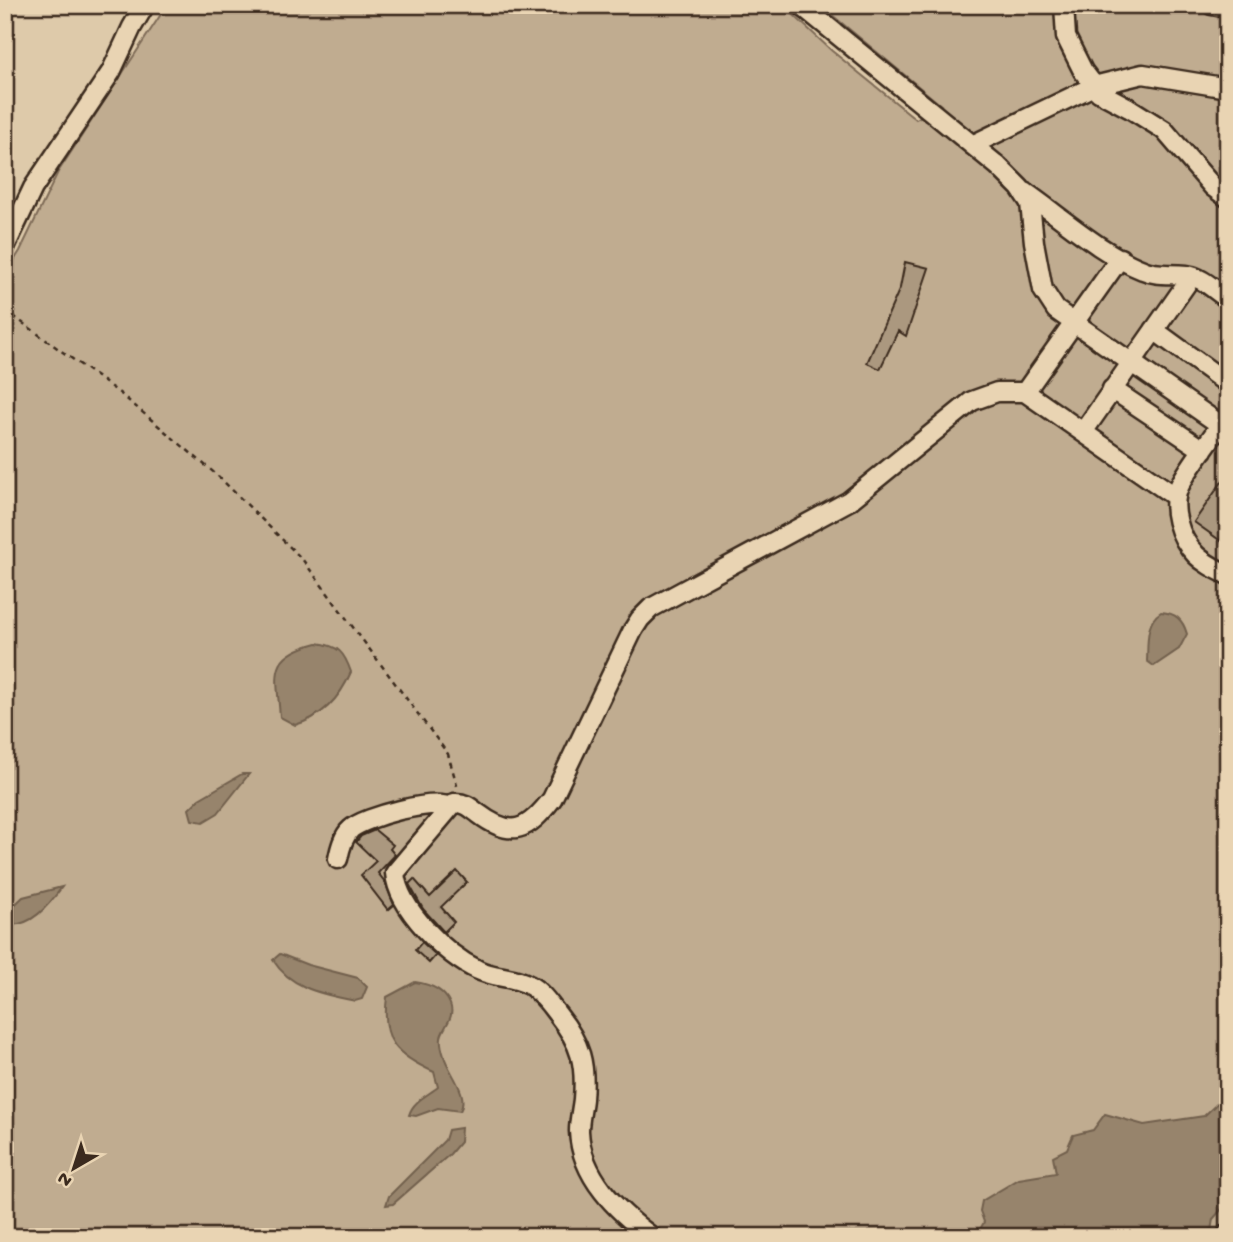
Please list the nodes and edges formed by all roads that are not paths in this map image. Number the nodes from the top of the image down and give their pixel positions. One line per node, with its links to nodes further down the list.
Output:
1 (145, 5): 11 (street)
2 (801, 5): 8 (street)
3 (1064, 5): 6 (street)
4 (1212, 5): 5 (street)
5 (1228, 8)
6 (1094, 86): 7 (street); 8 (street); 10 (street)
7 (1228, 88)
8 (972, 145): 9 (street)
9 (1020, 188): 12 (street); 15 (street)
10 (1228, 198)
11 (5, 247)
12 (1120, 258): 13 (street); 15 (street)
13 (1192, 276): 14 (street); 16 (street)
14 (1228, 299)
15 (1074, 323): 17 (street); 20 (street)
16 (1153, 330): 17 (street); 18 (street)
17 (1130, 362): 19 (street); 21 (street)
18 (1228, 384)
19 (1112, 388): 22 (street); 23 (street)
20 (1025, 392): 22 (street); 26 (street)
21 (1226, 422): 23 (street)
22 (1083, 432): 24 (street)
23 (1203, 450): 24 (street)
24 (1176, 497): 25 (street)
25 (1228, 575)
26 (455, 804): 27 (street); 28 (street)
27 (338, 859)
28 (652, 1237)

